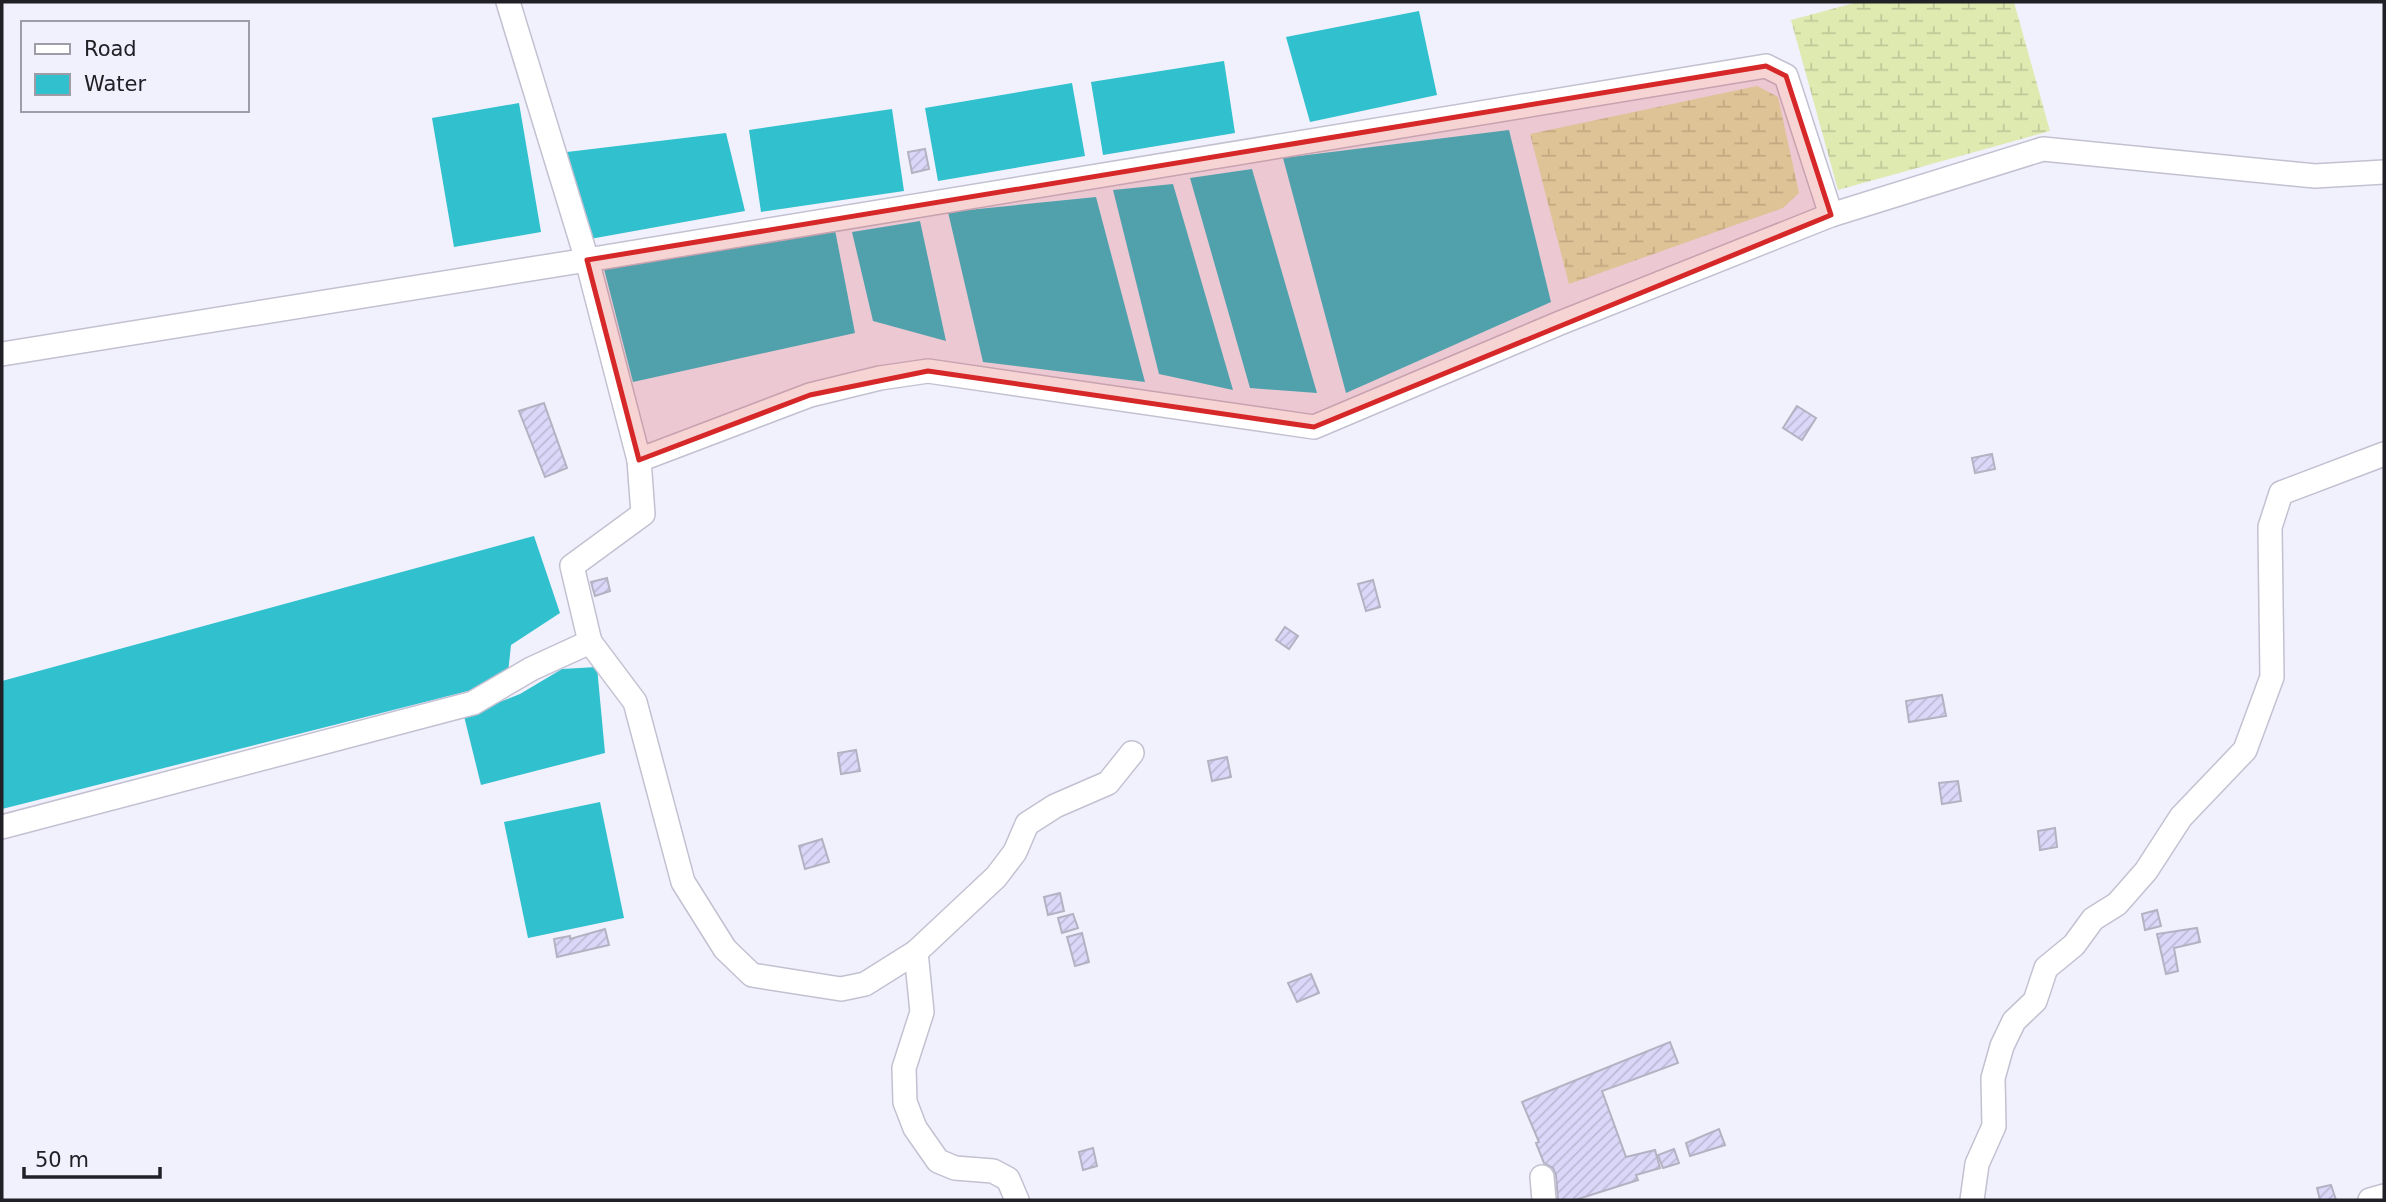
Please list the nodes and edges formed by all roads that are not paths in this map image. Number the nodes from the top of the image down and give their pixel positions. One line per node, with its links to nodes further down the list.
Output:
1 (508, 2): 4 (street)
2 (2384, 172): 3 (street)
3 (1831, 215): 4 (street); 7 (street)
4 (587, 260): 5 (street); 7 (street)
5 (2, 354)
6 (2384, 454): 16 (street)
7 (639, 460): 8 (street)
8 (590, 642): 10 (street); 11 (street)
9 (1132, 753): 11 (street)
10 (2, 827)
11 (916, 952): 14 (street)
12 (1542, 1177): 15 (street)
13 (2384, 1196): 17 (street)
14 (1017, 1200)
15 (1544, 1200)
16 (1972, 1200)
17 (2370, 1200)

